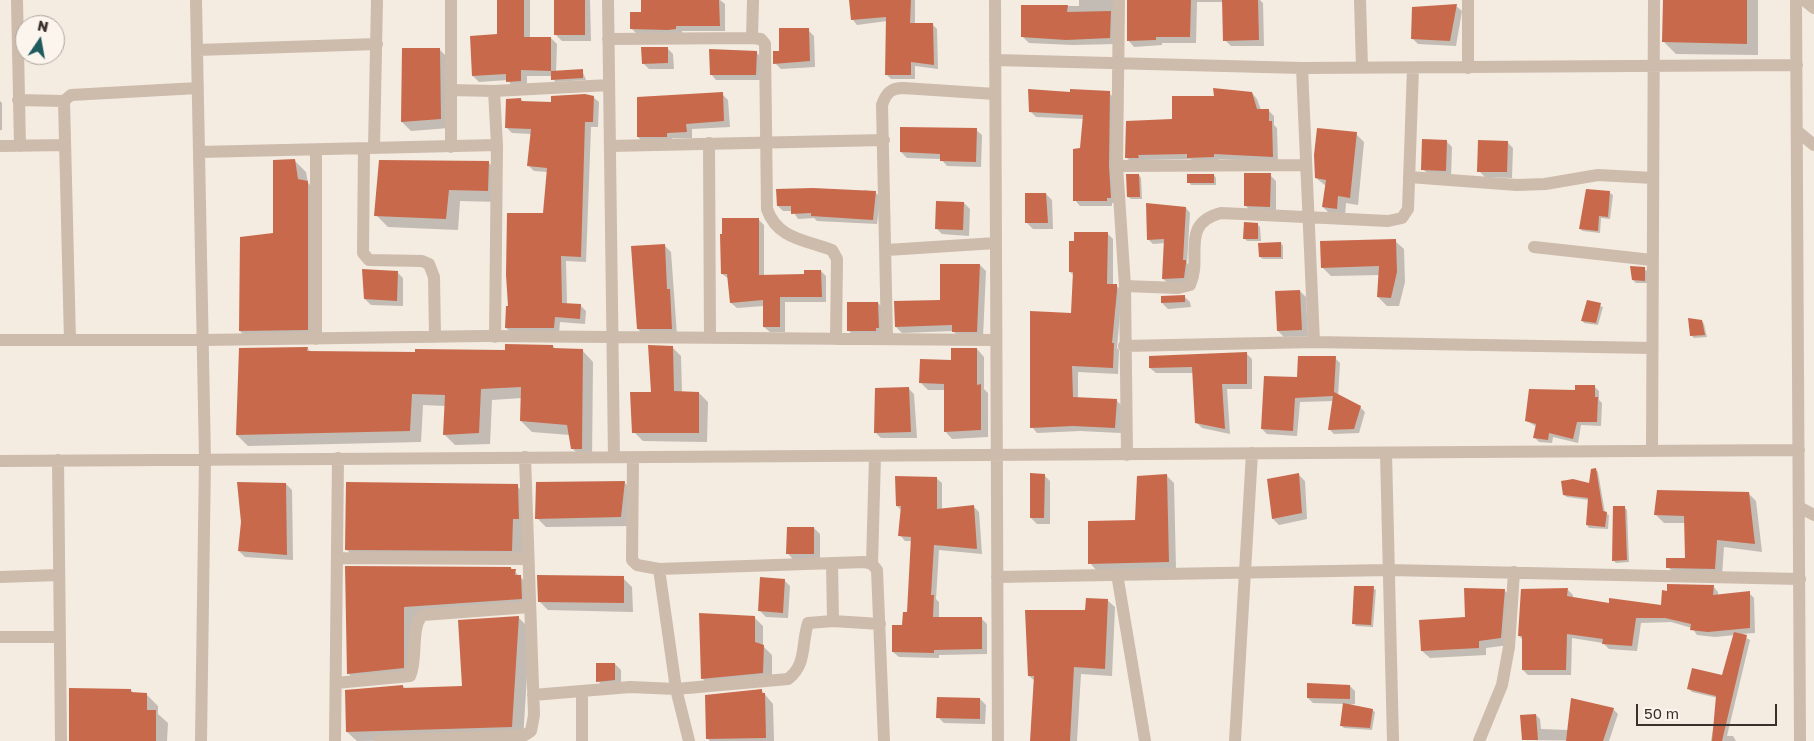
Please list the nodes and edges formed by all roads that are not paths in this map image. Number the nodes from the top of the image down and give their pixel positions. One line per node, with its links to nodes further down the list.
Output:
1 (17, 0): 32 (street)
2 (196, 0): 18 (street)
3 (378, 0): 17 (street)
4 (451, 0): 29 (street)
5 (608, 0): 16 (street)
6 (753, 0): 15 (street)
7 (995, 0): 19 (street)
8 (1119, 0): 20 (street)
9 (1360, 0): 22 (street)
10 (1468, 0): 26 (street)
11 (1654, 0): 23 (street)
12 (1796, 0): 21 (street)
13 (1804, 0): 14 (street)
14 (1814, 8)
15 (752, 38): 16 (street); 36 (street)
16 (608, 39): 27 (street)
17 (376, 44): 18 (street); 45 (street)
18 (197, 50): 28 (street)
19 (995, 60): 20 (street); 31 (street)
20 (1119, 64): 24 (street); 49 (street)
21 (1797, 65): 23 (street); 34 (street)
22 (1362, 67): 24 (street); 25 (street)
23 (1653, 67): 26 (street); 51 (street)
24 (1302, 68): 48 (street)
25 (1413, 68): 26 (street); 50 (street)
26 (1468, 68)
27 (609, 85): 30 (street); 44 (street)
28 (198, 88): 33 (street); 47 (street)
29 (451, 90): 30 (street); 43 (street)
30 (494, 91): 39 (street)
31 (995, 94): 35 (street); 53 (street)
32 (18, 100): 33 (street); 42 (street)
33 (64, 100): 38 (street)
34 (1797, 131): 40 (street); 72 (street)
35 (884, 140): 36 (street); 55 (street)
36 (765, 142): 37 (street); 63 (street)
37 (709, 143): 44 (street); 62 (street)
38 (65, 145): 42 (street); 66 (street)
39 (497, 145): 43 (street); 58 (street)
40 (1814, 145)
41 (0, 146): 42 (street)
42 (20, 146)
43 (451, 146): 45 (street)
44 (610, 146): 61 (street)
45 (369, 148): 46 (street); 59 (street)
46 (316, 150): 47 (street); 60 (street)
47 (199, 152): 67 (street)
48 (1306, 165): 49 (street); 52 (street)
49 (1117, 166): 57 (street)
50 (1409, 177): 51 (street); 52 (street)
51 (1653, 178): 56 (street)
52 (1308, 217): 57 (street); 69 (street)
53 (996, 243): 55 (street); 68 (street)
54 (1534, 247): 56 (street)
55 (887, 250): 64 (street)
56 (1652, 260): 71 (street)
57 (1125, 286): 70 (street)
58 (495, 336): 59 (street); 61 (street)
59 (434, 337): 60 (street)
60 (316, 338): 67 (street)
61 (612, 338): 62 (street); 80 (street)
62 (710, 338): 63 (street)
63 (836, 339): 64 (street)
64 (888, 339): 68 (street)
65 (0, 340): 66 (street)
66 (70, 340): 67 (street)
67 (202, 340): 83 (street)
68 (996, 340): 76 (street)
69 (1314, 342): 70 (street); 71 (street)
70 (1124, 346): 77 (street)
71 (1652, 348): 73 (street)
72 (1799, 450): 73 (street); 86 (street)
73 (1652, 451): 75 (street)
74 (1252, 453): 75 (street); 77 (street); 94 (street)
75 (1386, 453): 93 (street)
76 (997, 455): 77 (street); 78 (street); 99 (street)
77 (1127, 455)
78 (875, 456): 81 (street); 91 (street)
79 (525, 457): 80 (street); 82 (street); 89 (street)
80 (614, 457): 81 (street)
81 (632, 457): 92 (street)
82 (338, 458): 83 (street); 88 (street)
83 (205, 459): 84 (street); 111 (street)
84 (58, 460): 85 (street); 97 (street)
85 (0, 461)
86 (1799, 507): 87 (street); 100 (street)
87 (1814, 515)
88 (337, 558): 89 (street); 106 (street)
89 (528, 559): 101 (street)
90 (832, 564): 91 (street); 92 (street); 102 (street)
91 (872, 564): 103 (street)
92 (659, 569): 107 (street)
93 (1389, 570): 94 (street); 95 (street); 120 (street)
94 (1244, 572): 96 (street); 119 (street)
95 (1514, 572): 100 (street); 121 (street)
96 (1117, 574): 99 (street); 118 (street)
97 (59, 575): 98 (street); 105 (street)
98 (0, 577)
99 (997, 577): 117 (street)
100 (1800, 579): 122 (street)
101 (530, 607): 106 (street); 109 (street)
102 (833, 621): 103 (street); 107 (street)
103 (880, 624): 116 (street)
104 (0, 637): 105 (street)
105 (60, 637): 110 (street)
106 (336, 683): 112 (street)
107 (676, 688): 108 (street); 115 (street)
108 (582, 692): 109 (street); 114 (street)
109 (533, 695): 113 (street)
110 (61, 741)
111 (200, 741)
112 (335, 741)
113 (380, 741)
114 (582, 741)
115 (689, 741)
116 (884, 741)
117 (998, 741)
118 (1145, 741)
119 (1236, 741)
120 (1393, 741)
121 (1479, 741)
122 (1800, 741)

